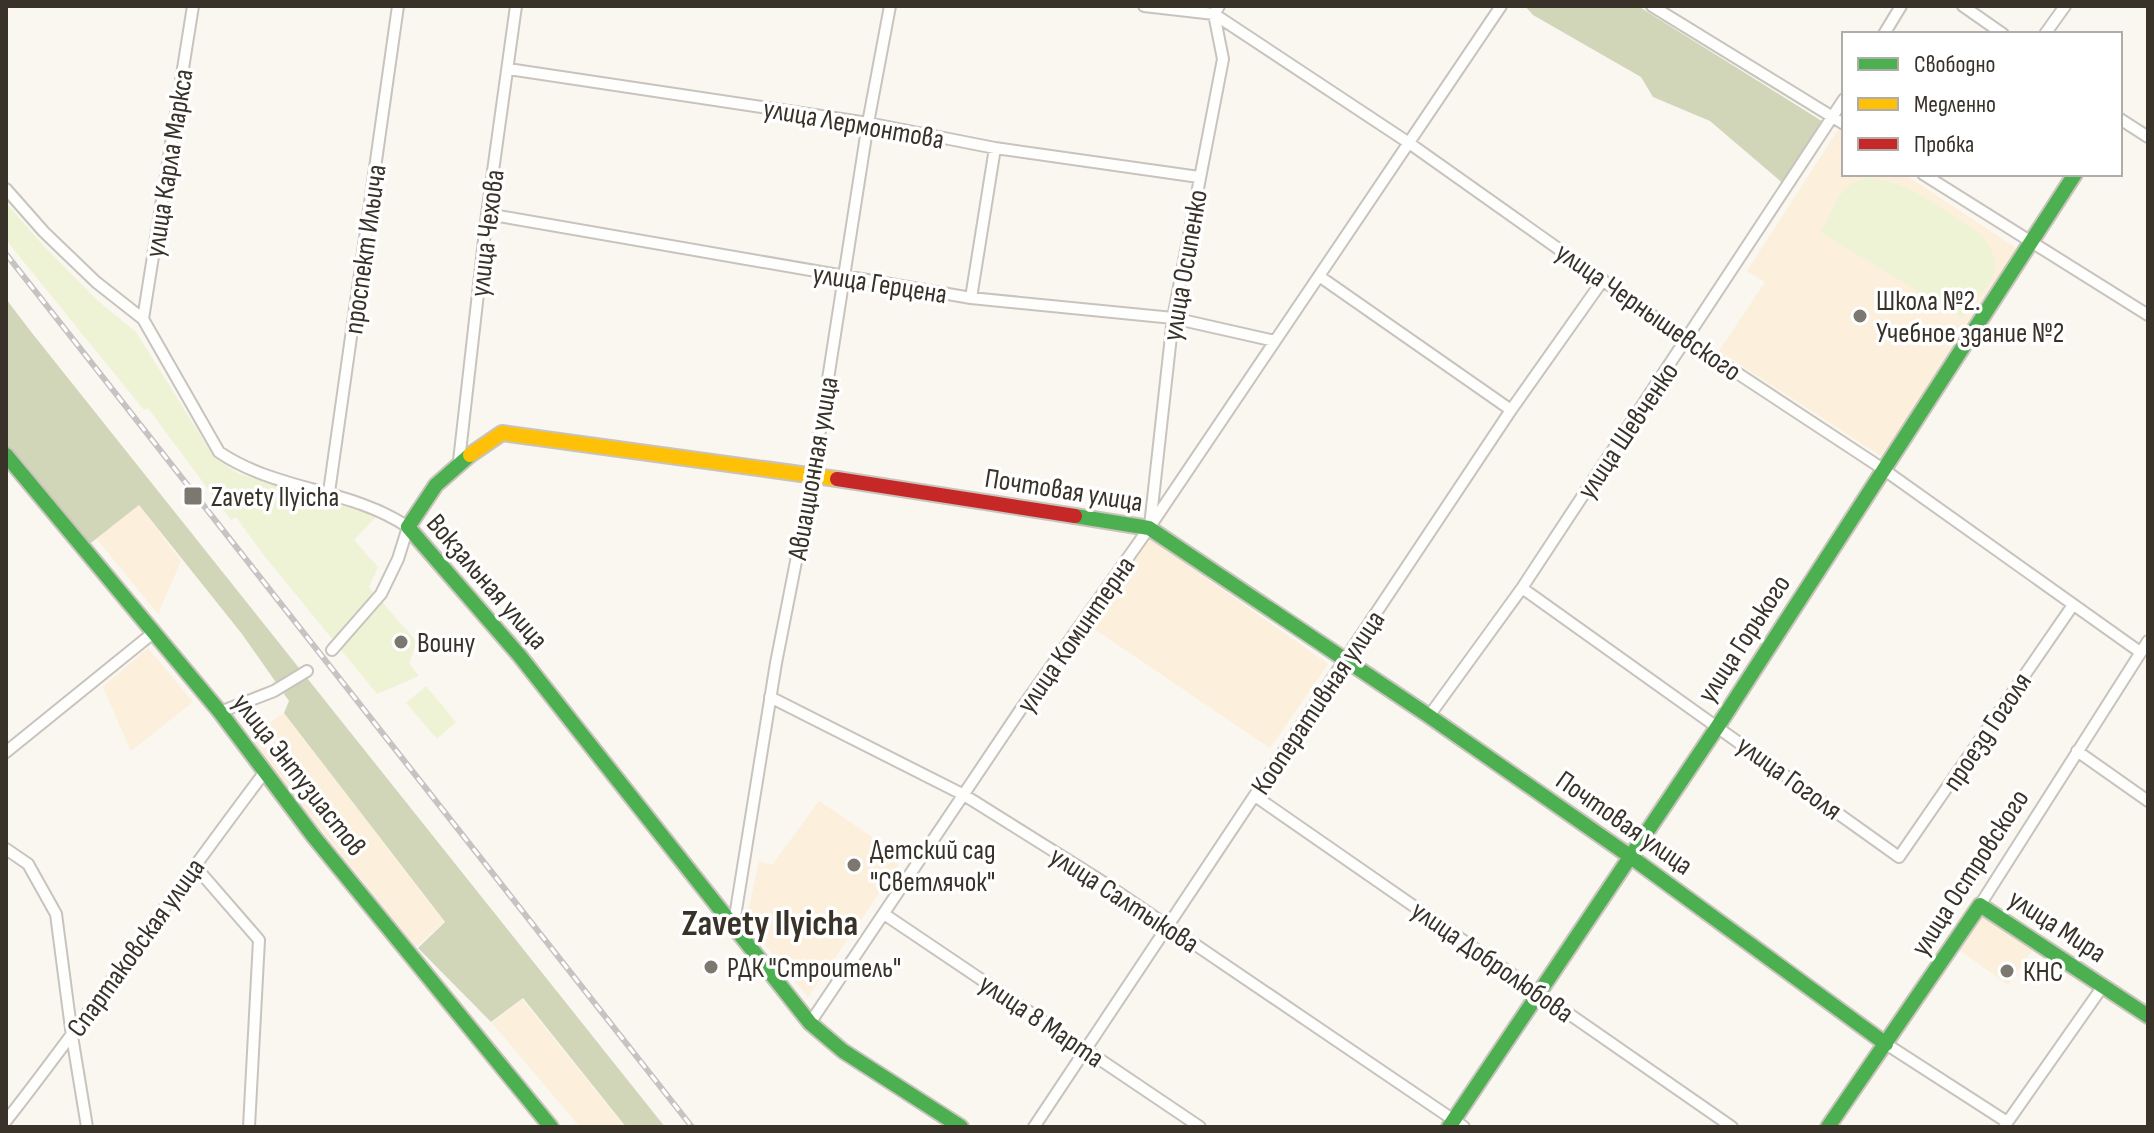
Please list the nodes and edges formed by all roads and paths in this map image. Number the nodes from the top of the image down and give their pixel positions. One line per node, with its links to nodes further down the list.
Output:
1 (193, 6): 36 (street, улица Карла Маркса)
2 (398, 6): 44 (street, проспект Ильича)
3 (516, 6): 15 (street, улица Чехова)
4 (890, 6): 19 (street, Авиационная улица)
5 (1144, 6): 11 (street, улица Чернышевского)
6 (1501, 6): 22 (street, улица Коминтерна)
7 (1652, 6): 17 (street)
8 (1901, 6): 12 (street)
9 (1963, 6): 13 (street)
10 (2065, 6): 14 (street)
11 (1216, 10): 22 (street, улица Чернышевского); 26 (street, улица Осипенко)
12 (1885, 32)
13 (2000, 32)
14 (2046, 32)
15 (508, 69): 19 (street, улица Лермонтова); 28 (street, улица Чехова)
16 (1842, 102): 17 (street, улица Шевченко)
17 (1833, 117): 20 (street); 37 (street, улица Шевченко)
18 (2122, 120): 21 (street)
19 (868, 123): 23 (street, улица Лермонтова); 31 (street, Авиационная улица)
20 (1842, 123)
21 (2148, 137)
22 (1409, 143): 30 (street, улица Коминтерна); 32 (street, улица Чернышевского)
23 (995, 148): 26 (street, улица Лермонтова); 33 (street)
24 (1926, 176): 29 (street)
25 (2074, 176): 29 (street, улица Горького)
26 (1199, 177): 35 (street, улица Осипенко)
27 (6, 189): 36 (street, Вокзальная улица)
28 (487, 214): 31 (street, улица Герцена); 41 (street, улица Чехова)
29 (2032, 243): 34 (street); 42 (street, улица Горького)
30 (1319, 276): 38 (street, улица Коминтерна); 39 (street)
31 (844, 277): 33 (street, улица Герцена); 43 (street, Авиационная улица)
32 (1603, 280): 37 (street, улица Чернышевского); 39 (street, Кооперативная улица)
33 (971, 298): 35 (street, улица Герцена)
34 (2148, 315)
35 (1173, 318): 38 (street, улица Герцена); 46 (street, улица Осипенко)
36 (143, 319): 44 (street, Вокзальная улица)
37 (1687, 340): 42 (street, улица Чернышевского); 47 (street, улица Шевченко)
38 (1275, 341): 46 (street, улица Коминтерна)
39 (1511, 410): 53 (street, Кооперативная улица)
40 (6, 455): 49 (street, улица Энтузиастов)
41 (459, 461): 43 (street, Почтовая улица); 45 (street, Почтовая улица)
42 (1883, 469): 48 (street, улица Чернышевского); 58 (street, улица Горького)
43 (813, 475): 46 (street, Почтовая улица); 55 (street, Авиационная улица)
44 (329, 492): 45 (street, Вокзальная улица)
45 (408, 527): 51 (street, Почтовая улица); 72 (street, Вокзальная улица)
46 (1149, 528): 53 (street, Почтовая улица); 62 (street, улица Коминтерна)
47 (1522, 588): 57 (street, улица Шевченко); 58 (street, улица Гоголя)
48 (2073, 605): 52 (street, улица Чернышевского); 67 (street, проезд Гоголя)
49 (153, 633): 56 (street, улица Энтузиастов); 60 (street)
50 (2148, 641): 52 (street, улица Островского)
51 (332, 650)
52 (2140, 652): 59 (street, улица Островского)
53 (1345, 659): 57 (street, Почтовая улица); 63 (street, Кооперативная улица)
54 (307, 671): 56 (street)
55 (770, 697): 62 (street, улица Салтыкова); 72 (street, Авиационная улица)
56 (220, 712): 61 (street, улица Энтузиастов)
57 (1429, 716): 66 (street, Почтовая улица)
58 (1718, 726): 66 (street, улица Горького); 67 (street, улица Гоголя)
59 (2077, 751): 64 (street); 69 (street, улица Островского)
60 (6, 752)
61 (264, 773): 68 (street, Спартаковская улица); 85 (street, улица Энтузиастов)
62 (964, 795): 70 (street, улица Коминтерна); 71 (street, улица Салтыкова)
63 (1255, 796): 71 (street, Кооперативная улица); 74 (street, улица Добролюбова)
64 (2148, 801)
65 (6, 849): 77 (street)
66 (1631, 857): 74 (street, улица Горького); 78 (street, Почтовая улица)
67 (1899, 857)
68 (194, 865): 77 (street, Спартаковская улица); 84 (street)
69 (1980, 905): 73 (street, улица Мира); 78 (street, улица Островского)
70 (884, 914): 76 (street, улица Коминтерна); 79 (street, улица 8 Марта)
71 (1167, 926): 79 (street, Кооперативная улица); 82 (street, улица Салтыкова)
72 (733, 929): 76 (street, Вокзальная улица)
73 (2103, 986): 75 (street, улица Мира); 81 (street)
74 (1539, 992): 82 (street, улица Горького); 89 (street, улица Добролюбова)
75 (2148, 1016)
76 (810, 1023): 86 (street, Вокзальная улица)
77 (72, 1036): 80 (street, Спартаковская улица); 83 (street)
78 (1886, 1044): 81 (street); 90 (street, улица Островского)
79 (1087, 1050): 87 (street, Кооперативная улица); 88 (street, улица 8 Марта)
80 (6, 1121)
81 (2006, 1124)
82 (1456, 1125)
83 (87, 1127)
84 (249, 1127)
85 (551, 1127)
86 (961, 1127)
87 (1034, 1127)
88 (1200, 1127)
89 (1732, 1127)
90 (1828, 1127)

